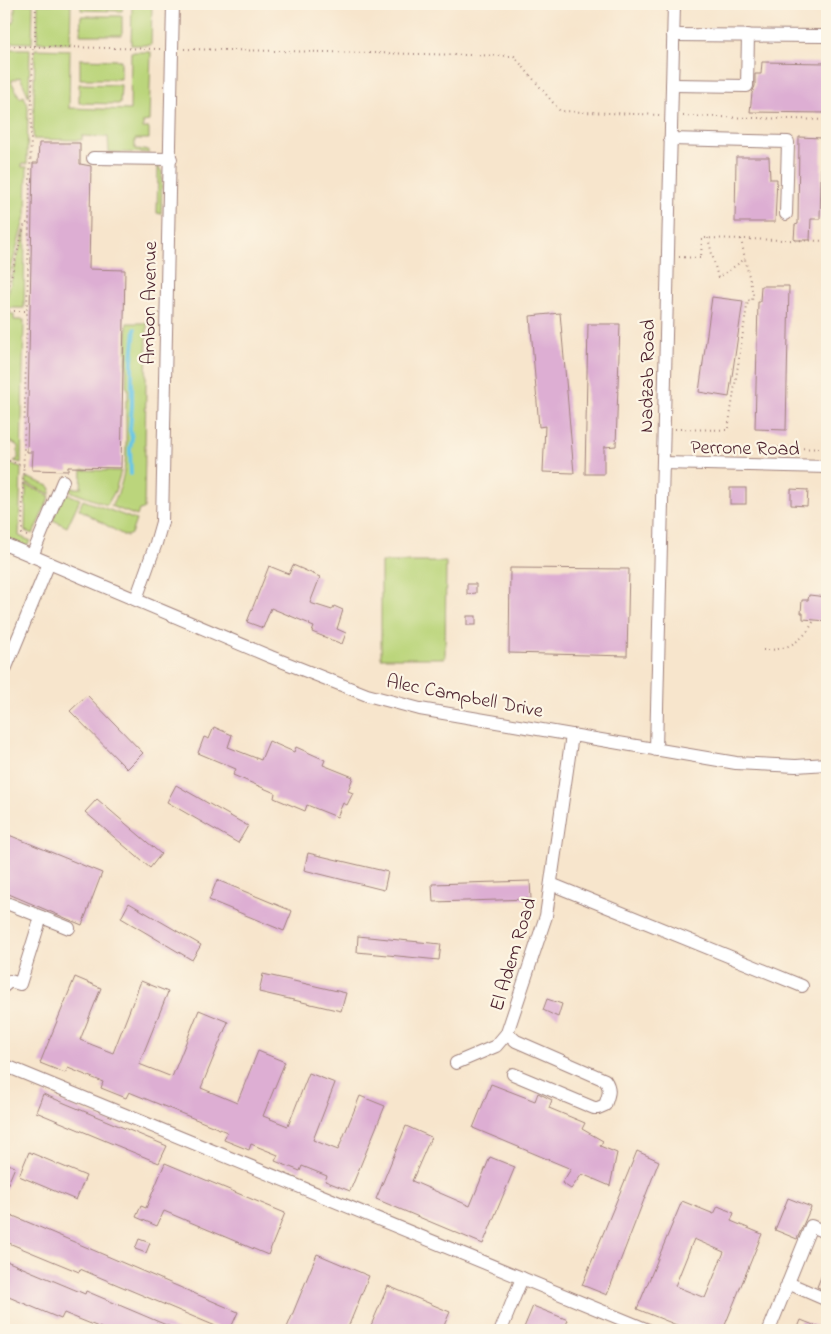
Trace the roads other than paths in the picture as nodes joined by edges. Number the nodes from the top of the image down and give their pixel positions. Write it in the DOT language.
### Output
graph roads {
  1 [pos="173,4"];
  2 [pos="674,4"];
  3 [pos="673,35"];
  4 [pos="748,36"];
  5 [pos="823,36"];
  6 [pos="672,85"];
  7 [pos="670,140"];
  8 [pos="93,158"];
  9 [pos="171,159"];
  10 [pos="786,214"];
  11 [pos="663,464"];
  12 [pos="827,467"];
  13 [pos="63,481"];
  14 [pos="4,544"];
  15 [pos="32,556"];
  16 [pos="49,563"];
  17 [pos="136,599"];
  18 [pos="4,672"];
  19 [pos="572,735"];
  20 [pos="656,750"];
  21 [pos="827,764"];
  22 [pos="551,884"];
  23 [pos="4,902"];
  24 [pos="41,917"];
  25 [pos="69,928"];
  26 [pos="6,981"];
  27 [pos="802,986"];
  28 [pos="507,1034"];
  29 [pos="456,1063"];
  30 [pos="4,1065"];
  31 [pos="513,1074"];
  32 [pos="827,1233"];
  33 [pos="522,1278"];
  34 [pos="788,1283"];
  35 [pos="827,1300"];
  36 [pos="500,1330"];
  37 [pos="648,1330"];
  38 [pos="769,1330"];
  1 -- 9 [label="street, Ambon Avenue"];
  2 -- 3 [label="street, Nadzab Road"];
  3 -- 4 [label="street"];
  3 -- 6 [label="street, Nadzab Road"];
  4 -- 5 [label="street"];
  4 -- 6 [label="street"];
  6 -- 7 [label="street, Nadzab Road"];
  7 -- 10 [label="street"];
  7 -- 11 [label="street, Nadzab Road"];
  8 -- 9 [label="street"];
  9 -- 17 [label="street, Ambon Avenue"];
  11 -- 12 [label="street, Perrone Road"];
  11 -- 20 [label="street, Nadzab Road"];
  13 -- 15 [label="street"];
  14 -- 15 [label="street, Alec Campbell Drive"];
  15 -- 16 [label="street, Alec Campbell Drive"];
  16 -- 17 [label="street, Alec Campbell Drive"];
  16 -- 18 [label="street"];
  17 -- 19 [label="street, Alec Campbell Drive"];
  19 -- 20 [label="street, Alec Campbell Drive"];
  19 -- 22 [label="street, El Adem Road"];
  20 -- 21 [label="street, Alec Campbell Drive"];
  22 -- 27 [label="street"];
  22 -- 28 [label="street, El Adem Road"];
  23 -- 24 [label="street"];
  24 -- 25 [label="street"];
  24 -- 26 [label="street"];
  28 -- 29 [label="street, El Adem Road"];
  28 -- 31 [label="street"];
  30 -- 33 [label="street"];
  32 -- 34 [label="street"];
  33 -- 36 [label="street"];
  33 -- 37 [label="street"];
  34 -- 35 [label="street"];
  34 -- 38 [label="street"];
}
